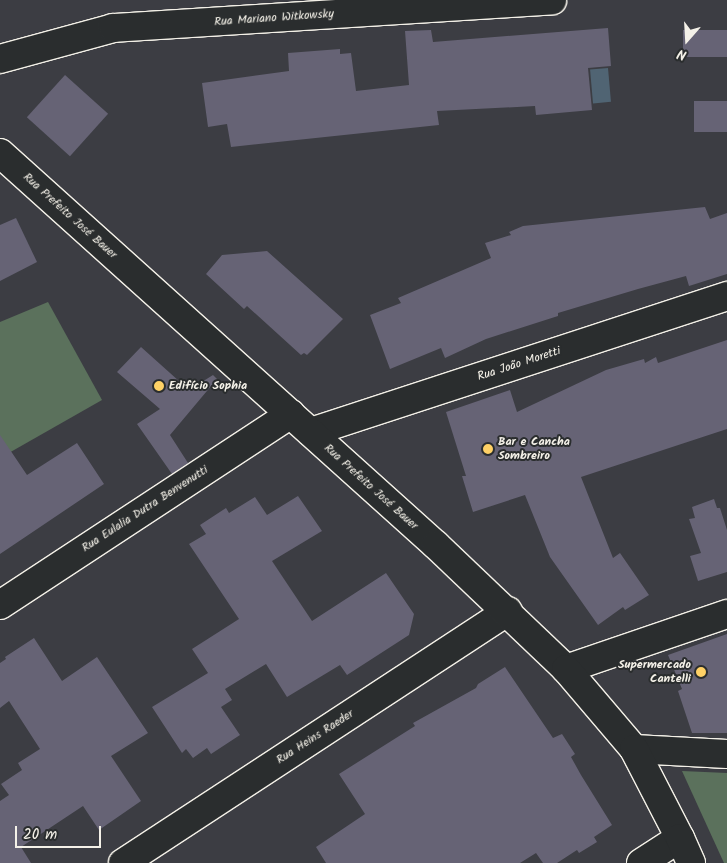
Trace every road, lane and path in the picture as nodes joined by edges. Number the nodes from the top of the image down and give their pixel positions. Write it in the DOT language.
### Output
graph roads {
  1 [pos="552,0"];
  2 [pos="0,59"];
  3 [pos="0,153"];
  4 [pos="727,296"];
  5 [pos="291,414"];
  6 [pos="311,432"];
  7 [pos="0,605"];
  8 [pos="508,611"];
  9 [pos="727,614"];
  10 [pos="566,669"];
  11 [pos="634,749"];
  12 [pos="727,754"];
  13 [pos="680,838"];
  14 [pos="123,863"];
  15 [pos="641,863"];
  16 [pos="691,863"];
  1 -- 2 [label="street, Rua Mariano Witkowsky"];
  3 -- 5 [label="street, Rua Prefeito José Bauer"];
  4 -- 6 [label="street, Rua João Moretti"];
  5 -- 6 [label="street, Rua Prefeito José Bauer"];
  5 -- 7 [label="street, Rua Eulalia Dutra Benvenutti"];
  6 -- 8 [label="street, Rua Prefeito José Bauer"];
  8 -- 10 [label="street, Rua Prefeito José Bauer"];
  8 -- 14 [label="street, Rua Heins Raeder"];
  9 -- 10 [label="street"];
  10 -- 11 [label="street, Rua Prefeito José Bauer"];
  11 -- 12 [label="street"];
  11 -- 13 [label="street, Rua Prefeito José Bauer"];
  13 -- 15 [label="street"];
  13 -- 16 [label="street, Rua Prefeito José Bauer"];
}
